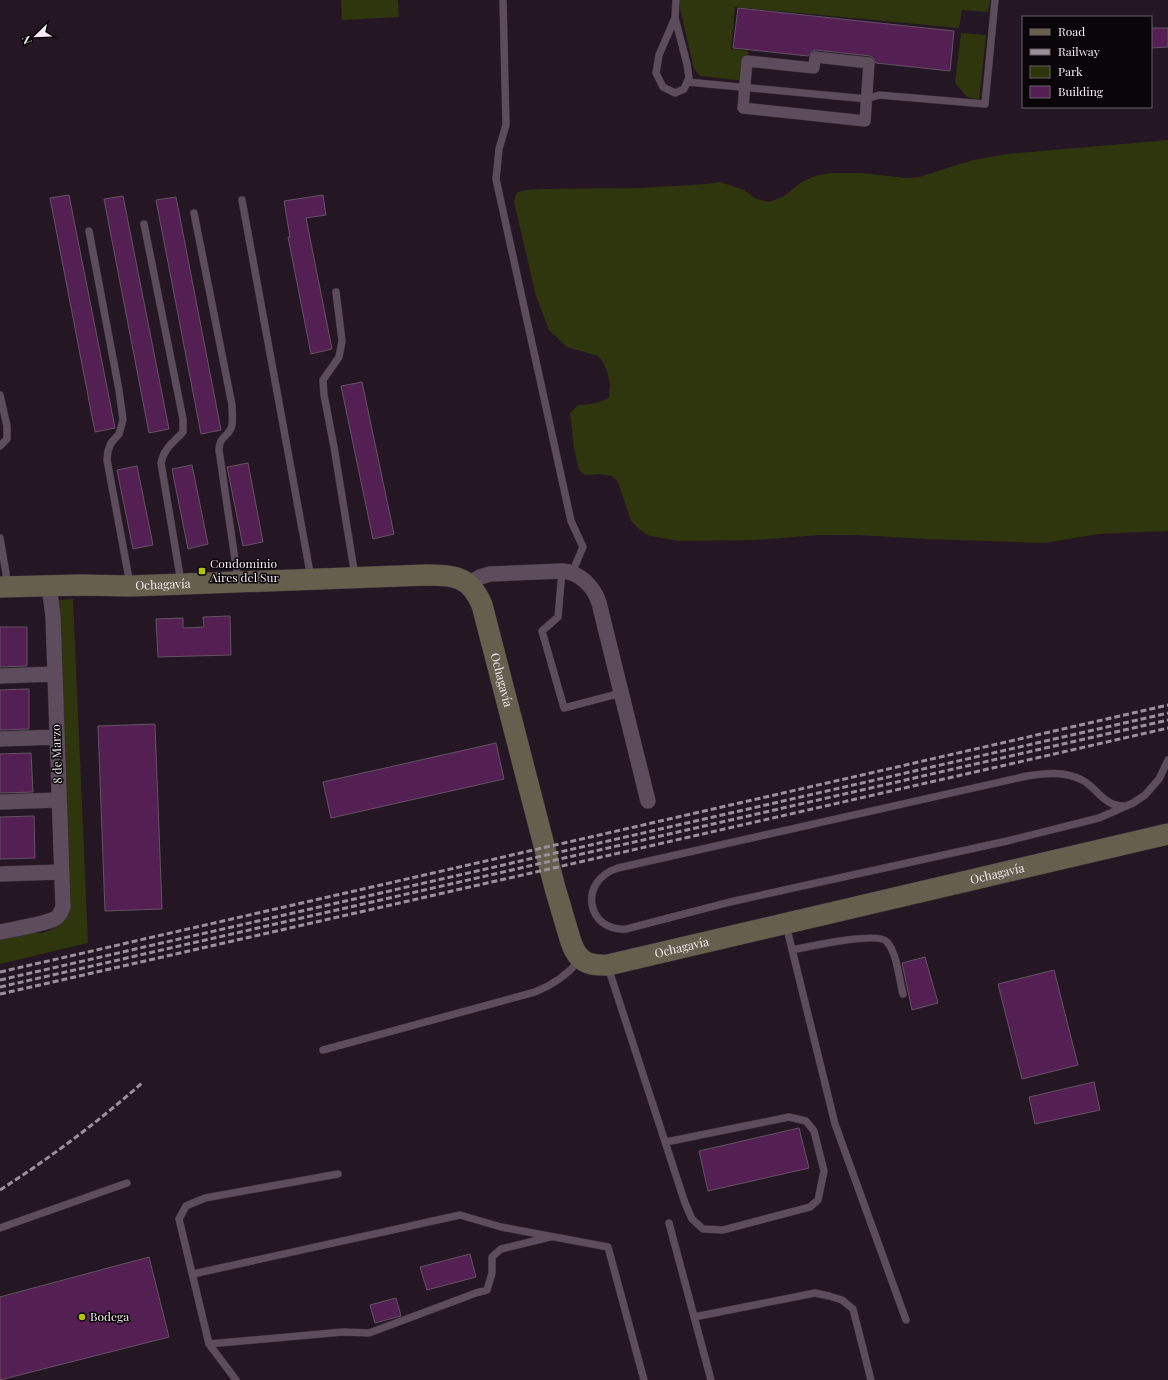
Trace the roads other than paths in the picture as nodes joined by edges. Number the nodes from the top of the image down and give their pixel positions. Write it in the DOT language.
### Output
graph roads {
  1 [pos="503,0"];
  2 [pos="676,0"];
  3 [pos="995,0"];
  4 [pos="675,18"];
  5 [pos="687,82"];
  6 [pos="745,88"];
  7 [pos="867,99"];
  8 [pos="242,200"];
  9 [pos="194,213"];
  10 [pos="144,224"];
  11 [pos="90,231"];
  12 [pos="336,292"];
  13 [pos="0,395"];
  14 [pos="0,446"];
  15 [pos="0,538"];
  16 [pos="567,572"];
  17 [pos="355,578"];
  18 [pos="311,580"];
  19 [pos="239,582"];
  20 [pos="181,584"];
  21 [pos="468,584"];
  22 [pos="131,586"];
  23 [pos="2,591"];
  24 [pos="50,591"];
  25 [pos="54,674"];
  26 [pos="0,676"];
  27 [pos="621,693"];
  28 [pos="57,737"];
  29 [pos="0,739"];
  30 [pos="1168,760"];
  31 [pos="59,800"];
  32 [pos="648,801"];
  33 [pos="0,802"];
  34 [pos="1126,806"];
  35 [pos="1168,834"];
  36 [pos="61,872"];
  37 [pos="0,874"];
  38 [pos="785,924"];
  39 [pos="0,932"];
  40 [pos="792,950"];
  41 [pos="581,959"];
  42 [pos="608,965"];
  43 [pos="903,994"];
  44 [pos="323,1050"];
  45 [pos="666,1142"];
  46 [pos="338,1174"];
  47 [pos="127,1183"];
  48 [pos="669,1223"];
  49 [pos="0,1228"];
  50 [pos="554,1236"];
  51 [pos="193,1274"];
  52 [pos="694,1317"];
  53 [pos="906,1320"];
  54 [pos="209,1344"];
  55 [pos="236,1380"];
  56 [pos="644,1380"];
  57 [pos="711,1380"];
  58 [pos="871,1380"];
  1 -- 16 [label="lane"];
  2 -- 4 [label="lane"];
  3 -- 7 [label="lane"];
  4 -- 5 [label="lane"];
  4 -- 5 [label="lane"];
  5 -- 6 [label="lane"];
  6 -- 7 [label="lane"];
  6 -- 7 [label="street"];
  6 -- 7 [label="street"];
  8 -- 18 [label="lane"];
  9 -- 19 [label="lane"];
  10 -- 20 [label="lane"];
  11 -- 22 [label="lane"];
  12 -- 17 [label="lane"];
  13 -- 14 [label="lane"];
  15 -- 23 [label="lane"];
  16 -- 21 [label="street"];
  16 -- 27 [label="street"];
  16 -- 27 [label="lane"];
  17 -- 18 [label="main road, Ochagavía"];
  17 -- 21 [label="main road, Ochagavía"];
  18 -- 19 [label="main road, Ochagavía"];
  19 -- 20 [label="main road, Ochagavía"];
  20 -- 22 [label="main road, Ochagavía"];
  21 -- 41 [label="main road, Ochagavía"];
  22 -- 24 [label="main road, Ochagavía"];
  23 -- 24 [label="main road"];
  24 -- 25 [label="street, 8 de Marzo"];
  25 -- 26 [label="street"];
  25 -- 28 [label="street, 8 de Marzo"];
  27 -- 32 [label="street"];
  28 -- 29 [label="street"];
  28 -- 31 [label="street, 8 de Marzo"];
  30 -- 34 [label="lane"];
  31 -- 33 [label="street"];
  31 -- 36 [label="street, 8 de Marzo"];
  34 -- 34 [label="lane"];
  35 -- 38 [label="main road, Ochagavía"];
  36 -- 37 [label="street"];
  36 -- 39 [label="street, 8 de Marzo"];
  38 -- 40 [label="lane"];
  38 -- 42 [label="main road, Ochagavía"];
  40 -- 43 [label="lane"];
  40 -- 53 [label="lane"];
  41 -- 42 [label="main road, Ochagavía"];
  41 -- 44 [label="lane"];
  42 -- 45 [label="lane"];
  45 -- 45 [label="lane"];
  46 -- 51 [label="lane"];
  47 -- 49 [label="lane"];
  48 -- 52 [label="lane"];
  50 -- 51 [label="lane"];
  50 -- 54 [label="lane"];
  50 -- 56 [label="lane"];
  51 -- 54 [label="lane"];
  52 -- 57 [label="lane"];
  52 -- 58 [label="lane"];
  54 -- 55 [label="lane"];
}
